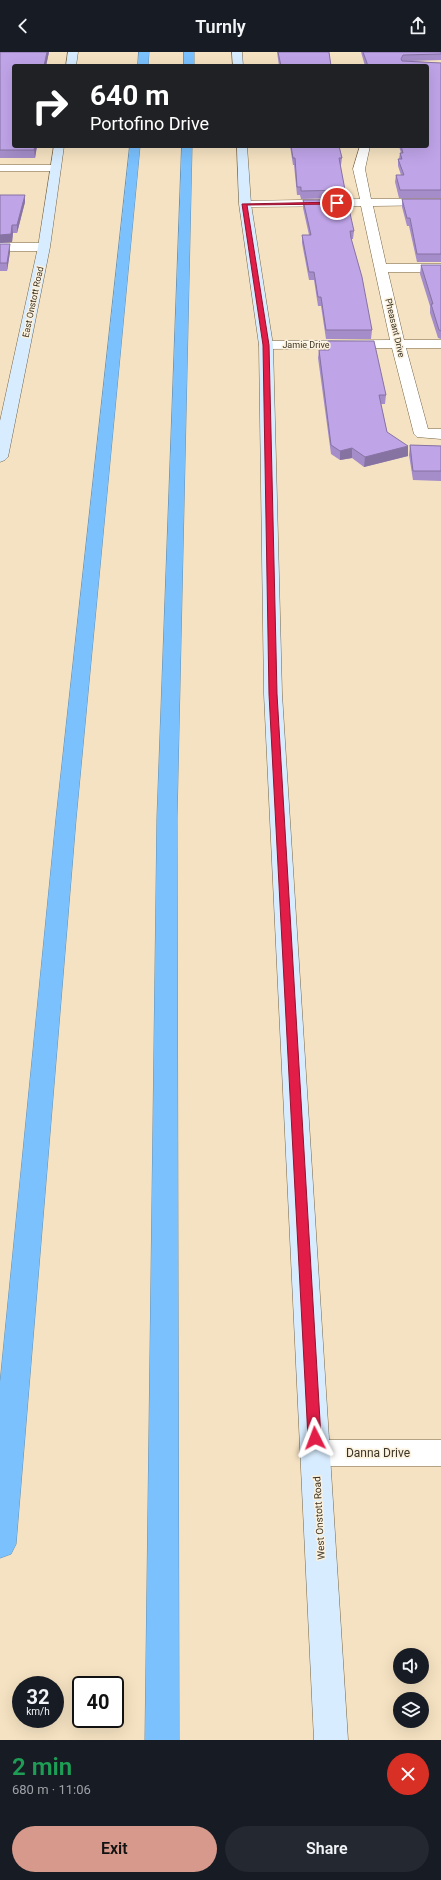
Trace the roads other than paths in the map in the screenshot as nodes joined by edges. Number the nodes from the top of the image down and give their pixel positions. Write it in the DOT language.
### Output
graph roads {
  1 [pos="73,52"];
  2 [pos="144,52"];
  3 [pos="189,52"];
  4 [pos="237,52"];
  5 [pos="71,64"];
  6 [pos="143,64"];
  7 [pos="189,64"];
  8 [pos="238,64"];
  9 [pos="58,148"];
  10 [pos="135,148"];
  11 [pos="187,148"];
  12 [pos="242,148"];
  13 [pos="364,148"];
  14 [pos="0,168"];
  15 [pos="55,168"];
  16 [pos="441,202"];
  17 [pos="368,203"];
  18 [pos="245,204"];
  19 [pos="0,247"];
  20 [pos="44,247"];
  21 [pos="382,268"];
  22 [pos="441,268"];
  23 [pos="441,344"];
  24 [pos="266,345"];
  25 [pos="398,345"];
  26 [pos="441,434"];
  27 [pos="0,457"];
  28 [pos="441,1453"];
  29 [pos="316,1454"];
  30 [pos="0,1544"];
  31 [pos="162,1740"];
  32 [pos="331,1740"];
  1 -- 5 [label="street"];
  2 -- 6 [label="highway"];
  3 -- 7 [label="highway"];
  4 -- 8 [label="street"];
  9 -- 15 [label="street, East Onstott Road"];
  10 -- 30 [label="highway"];
  11 -- 31 [label="highway"];
  12 -- 18 [label="street, West Onstott Road"];
  13 -- 17 [label="street, Pheasant Drive"];
  14 -- 15 [label="street"];
  15 -- 20 [label="street, East Onstott Road"];
  16 -- 17 [label="street"];
  17 -- 18 [label="street"];
  17 -- 21 [label="street, Pheasant Drive"];
  18 -- 24 [label="street, West Onstott Road"];
  19 -- 20 [label="street"];
  20 -- 27 [label="street, East Onstott Road"];
  21 -- 22 [label="street"];
  21 -- 25 [label="street, Pheasant Drive"];
  23 -- 25 [label="street, Jamie Drive"];
  24 -- 25 [label="street, Jamie Drive"];
  24 -- 29 [label="street, West Onstott Road"];
  25 -- 26 [label="street, Pheasant Drive"];
  28 -- 29 [label="street, Danna Drive"];
  29 -- 32 [label="street, West Onstott Road"];
}
